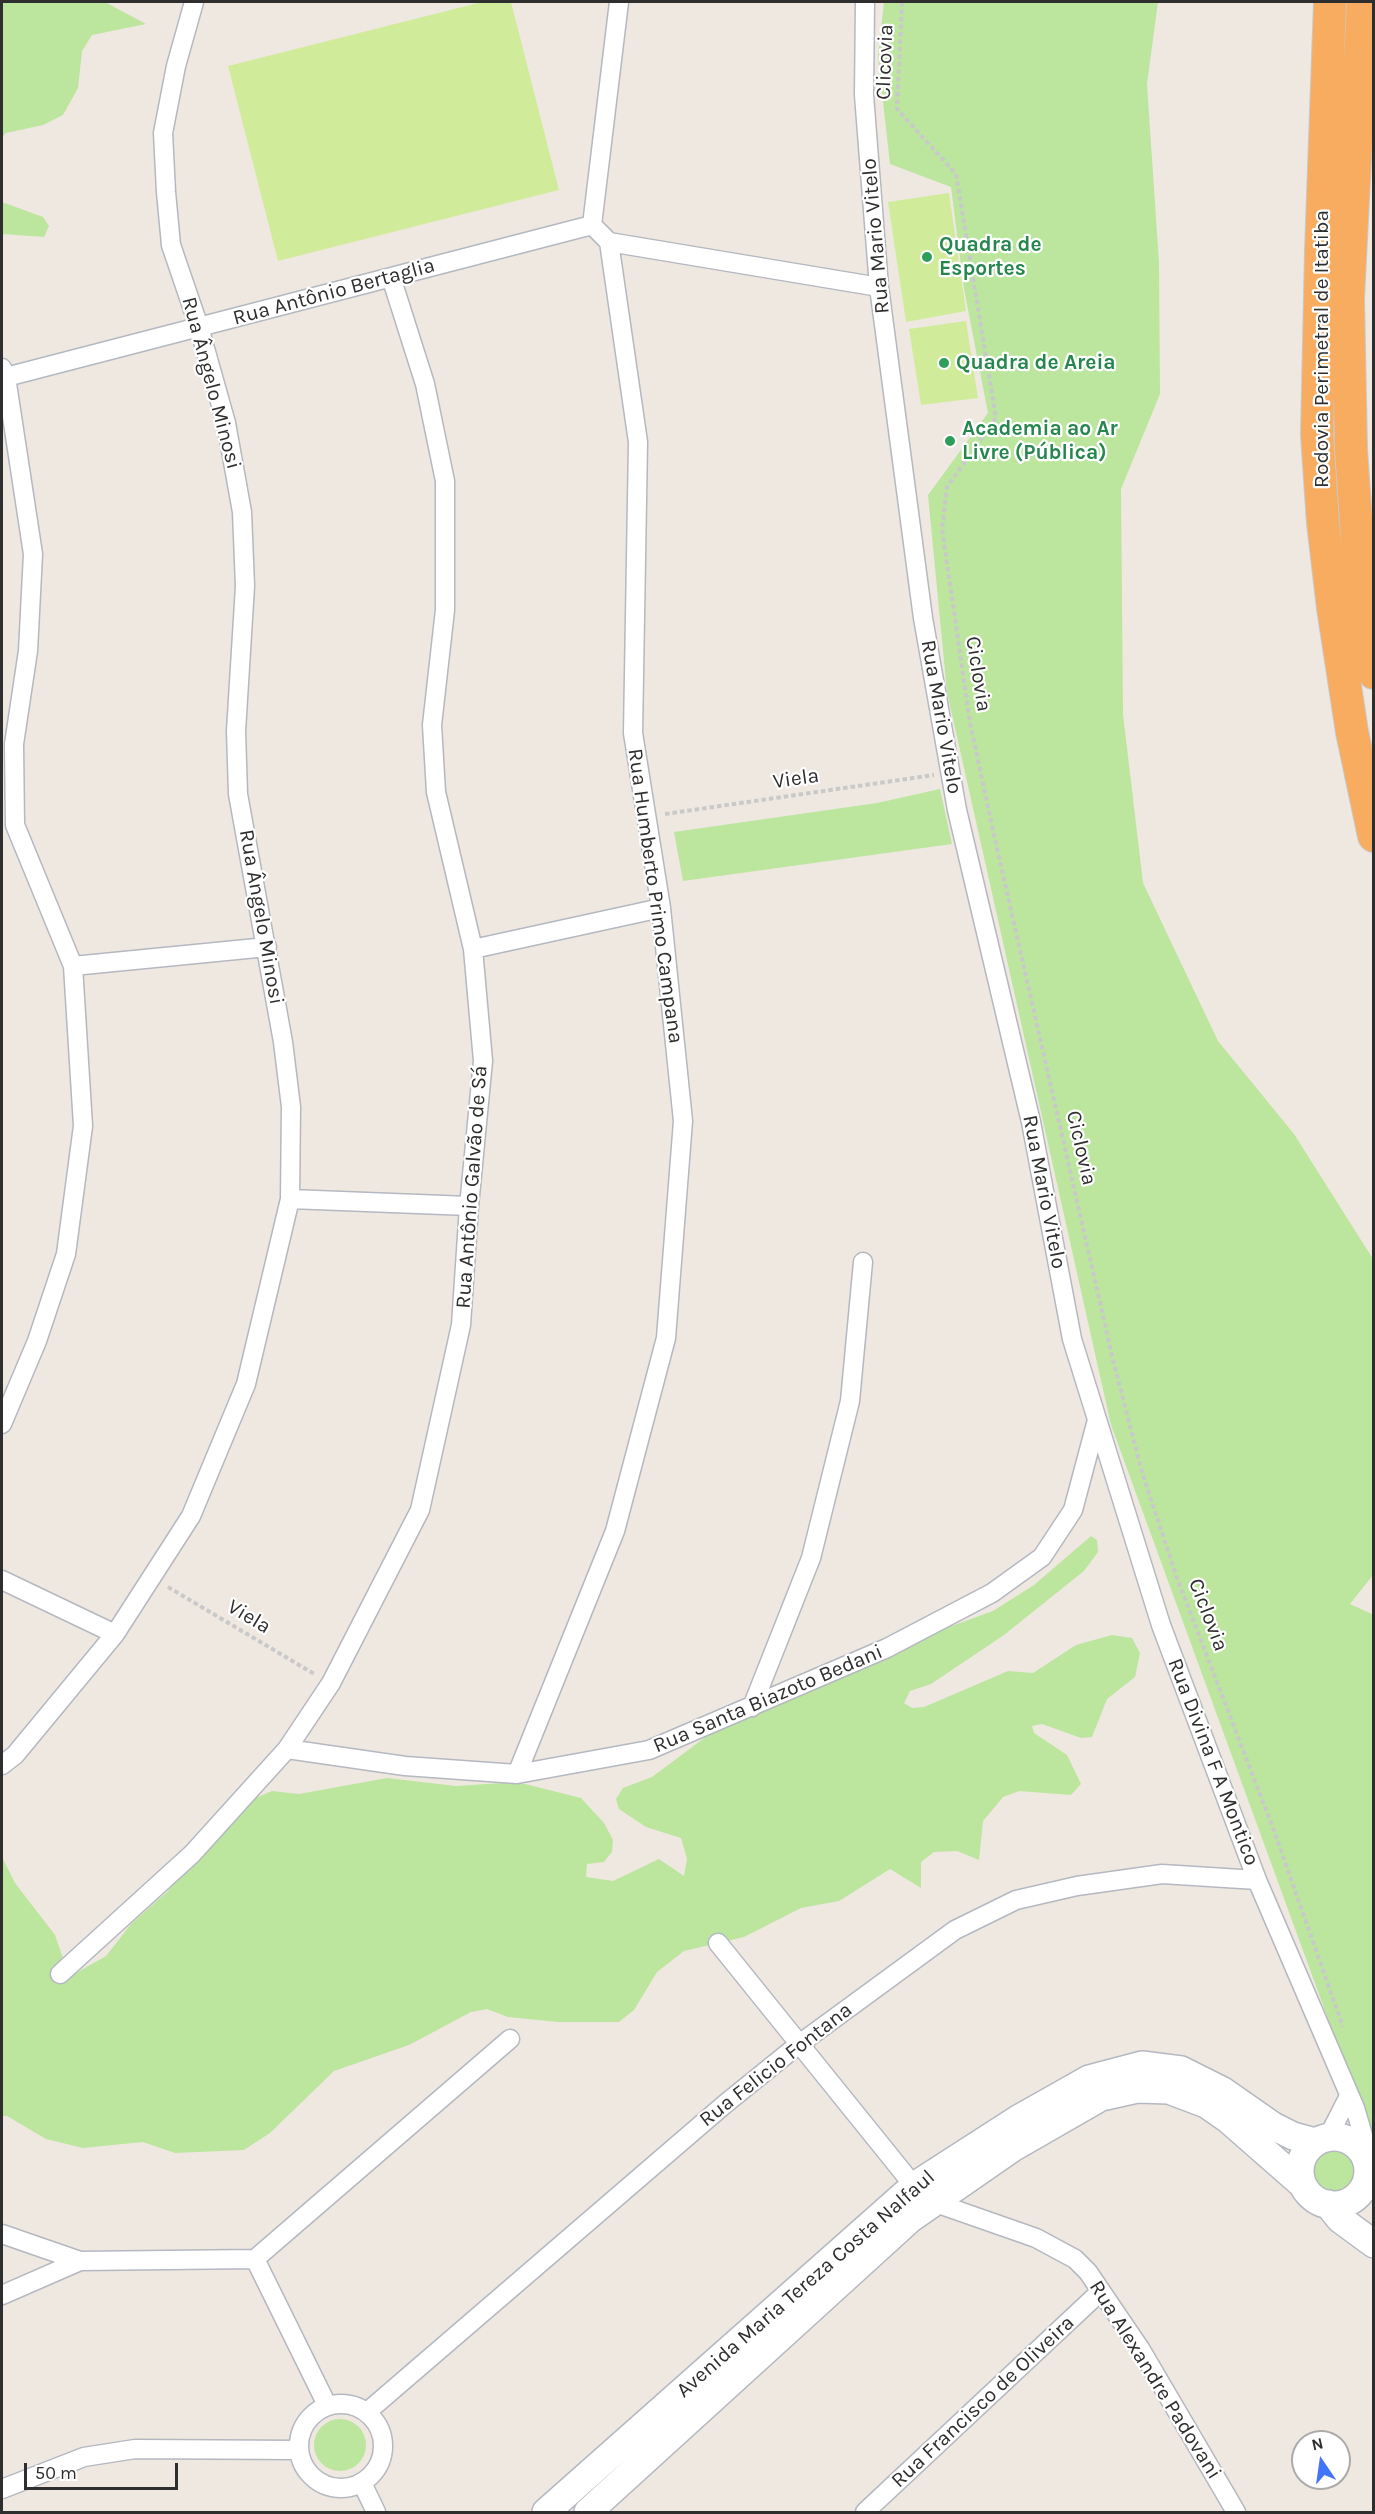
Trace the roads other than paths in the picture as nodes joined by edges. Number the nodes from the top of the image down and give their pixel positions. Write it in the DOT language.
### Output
graph roads {
  1 [pos="194,2"];
  2 [pos="619,2"];
  3 [pos="865,2"];
  4 [pos="1330,2"];
  5 [pos="1363,2"];
  6 [pos="592,225"];
  7 [pos="609,242"];
  8 [pos="392,277"];
  9 [pos="879,287"];
  10 [pos="199,327"];
  11 [pos="4,373"];
  12 [pos="1374,673"];
  13 [pos="8,743"];
  14 [pos="1374,836"];
  15 [pos="661,908"];
  16 [pos="267,947"];
  17 [pos="473,949"];
  18 [pos="73,966"];
  19 [pos="290,1199"];
  20 [pos="469,1206"];
  21 [pos="863,1262"];
  22 [pos="1098,1420"];
  23 [pos="2,1424"];
  24 [pos="2,1580"];
  25 [pos="116,1634"];
  26 [pos="752,1707"];
  27 [pos="287,1749"];
  28 [pos="2,1765"];
  29 [pos="517,1774"];
  30 [pos="1257,1880"];
  31 [pos="718,1943"];
  32 [pos="60,1974"];
  33 [pos="510,2039"];
  34 [pos="798,2045"];
  35 [pos="1349,2096"];
  36 [pos="1322,2139"];
  37 [pos="1368,2164"];
  38 [pos="1302,2184"];
  39 [pos="924,2194"];
  40 [pos="1328,2204"];
  41 [pos="2,2234"];
  42 [pos="1374,2244"];
  43 [pos="255,2259"];
  44 [pos="80,2261"];
  45 [pos="1101,2291"];
  46 [pos="2,2295"];
  47 [pos="327,2405"];
  48 [pos="367,2412"];
  49 [pos="299,2450"];
  50 [pos="362,2483"];
  51 [pos="2,2489"];
  52 [pos="376,2512"];
  53 [pos="546,2512"];
  54 [pos="588,2512"];
  55 [pos="865,2512"];
  56 [pos="1236,2512"];
  1 -- 10 [label="street, Rua Ângelo Minosi"];
  2 -- 6 [label="street"];
  3 -- 9 [label="street, Rua Mario Vitelo"];
  4 -- 14 [label="highway, Rodovia Perimetral de Itatiba"];
  5 -- 12 [label="highway, Rodovia Perimetral de Itatiba"];
  6 -- 7 [label="street"];
  6 -- 8 [label="street, Rua Antônio Bertaglia"];
  7 -- 9 [label="street"];
  7 -- 15 [label="street, Rua Humberto Primo Campana"];
  8 -- 10 [label="street, Rua Antônio Bertaglia"];
  8 -- 17 [label="street, Rua Antônio Galvão de Sá"];
  9 -- 22 [label="street, Rua Mario Vitelo"];
  10 -- 11 [label="street, Rua Antônio Bertaglia"];
  10 -- 16 [label="street, Rua Ângelo Minosi"];
  11 -- 13 [label="street"];
  13 -- 18 [label="street"];
  15 -- 17 [label="street"];
  15 -- 29 [label="street, Rua Humberto Primo Campana"];
  16 -- 18 [label="street"];
  16 -- 19 [label="street, Rua Ângelo Minosi"];
  17 -- 20 [label="street, Rua Antônio Galvão de Sá"];
  18 -- 23 [label="street"];
  19 -- 20 [label="street"];
  19 -- 25 [label="street, Rua Ângelo Minosi"];
  20 -- 27 [label="street, Rua Antônio Galvão de Sá"];
  21 -- 26 [label="street"];
  22 -- 26 [label="street, Rua Santa Biazoto Bedani"];
  22 -- 30 [label="street, Rua Divina F A Montico"];
  24 -- 25 [label="street"];
  25 -- 28 [label="street, Rua Ângelo Minosi"];
  26 -- 29 [label="street, Rua Santa Biazoto Bedani"];
  27 -- 29 [label="street, Rua Santa Biazoto Bedani"];
  27 -- 32 [label="street, Rua Antônio Galvão de Sá"];
  30 -- 34 [label="street, Rua Felicio Fontana"];
  30 -- 35 [label="street, Rua Divina F A Montico"];
  31 -- 34 [label="street"];
  33 -- 43 [label="street"];
  34 -- 39 [label="street"];
  34 -- 48 [label="street, Rua Felicio Fontana"];
  35 -- 36 [label="street"];
  35 -- 37 [label="street, Rua Divina F A Montico"];
  36 -- 37 [label="main road"];
  36 -- 38 [label="main road"];
  36 -- 39 [label="main road, Avenida Maria Tereza Costa Nalfaul"];
  37 -- 40 [label="main road"];
  38 -- 39 [label="main road"];
  38 -- 40 [label="main road"];
  39 -- 45 [label="street, Rua Alexandre Padovani"];
  39 -- 53 [label="main road, Avenida Maria Tereza Costa Nalfaul"];
  39 -- 54 [label="main road"];
  40 -- 42 [label="main road"];
  41 -- 44 [label="street"];
  43 -- 44 [label="street"];
  43 -- 47 [label="street"];
  44 -- 46 [label="street"];
  45 -- 55 [label="street, Rua Francisco de Oliveira"];
  45 -- 56 [label="street, Rua Alexandre Padovani"];
  47 -- 48 [label="street"];
  47 -- 49 [label="street"];
  48 -- 50 [label="street"];
  49 -- 50 [label="street"];
  49 -- 51 [label="street"];
  50 -- 52 [label="street"];
}
